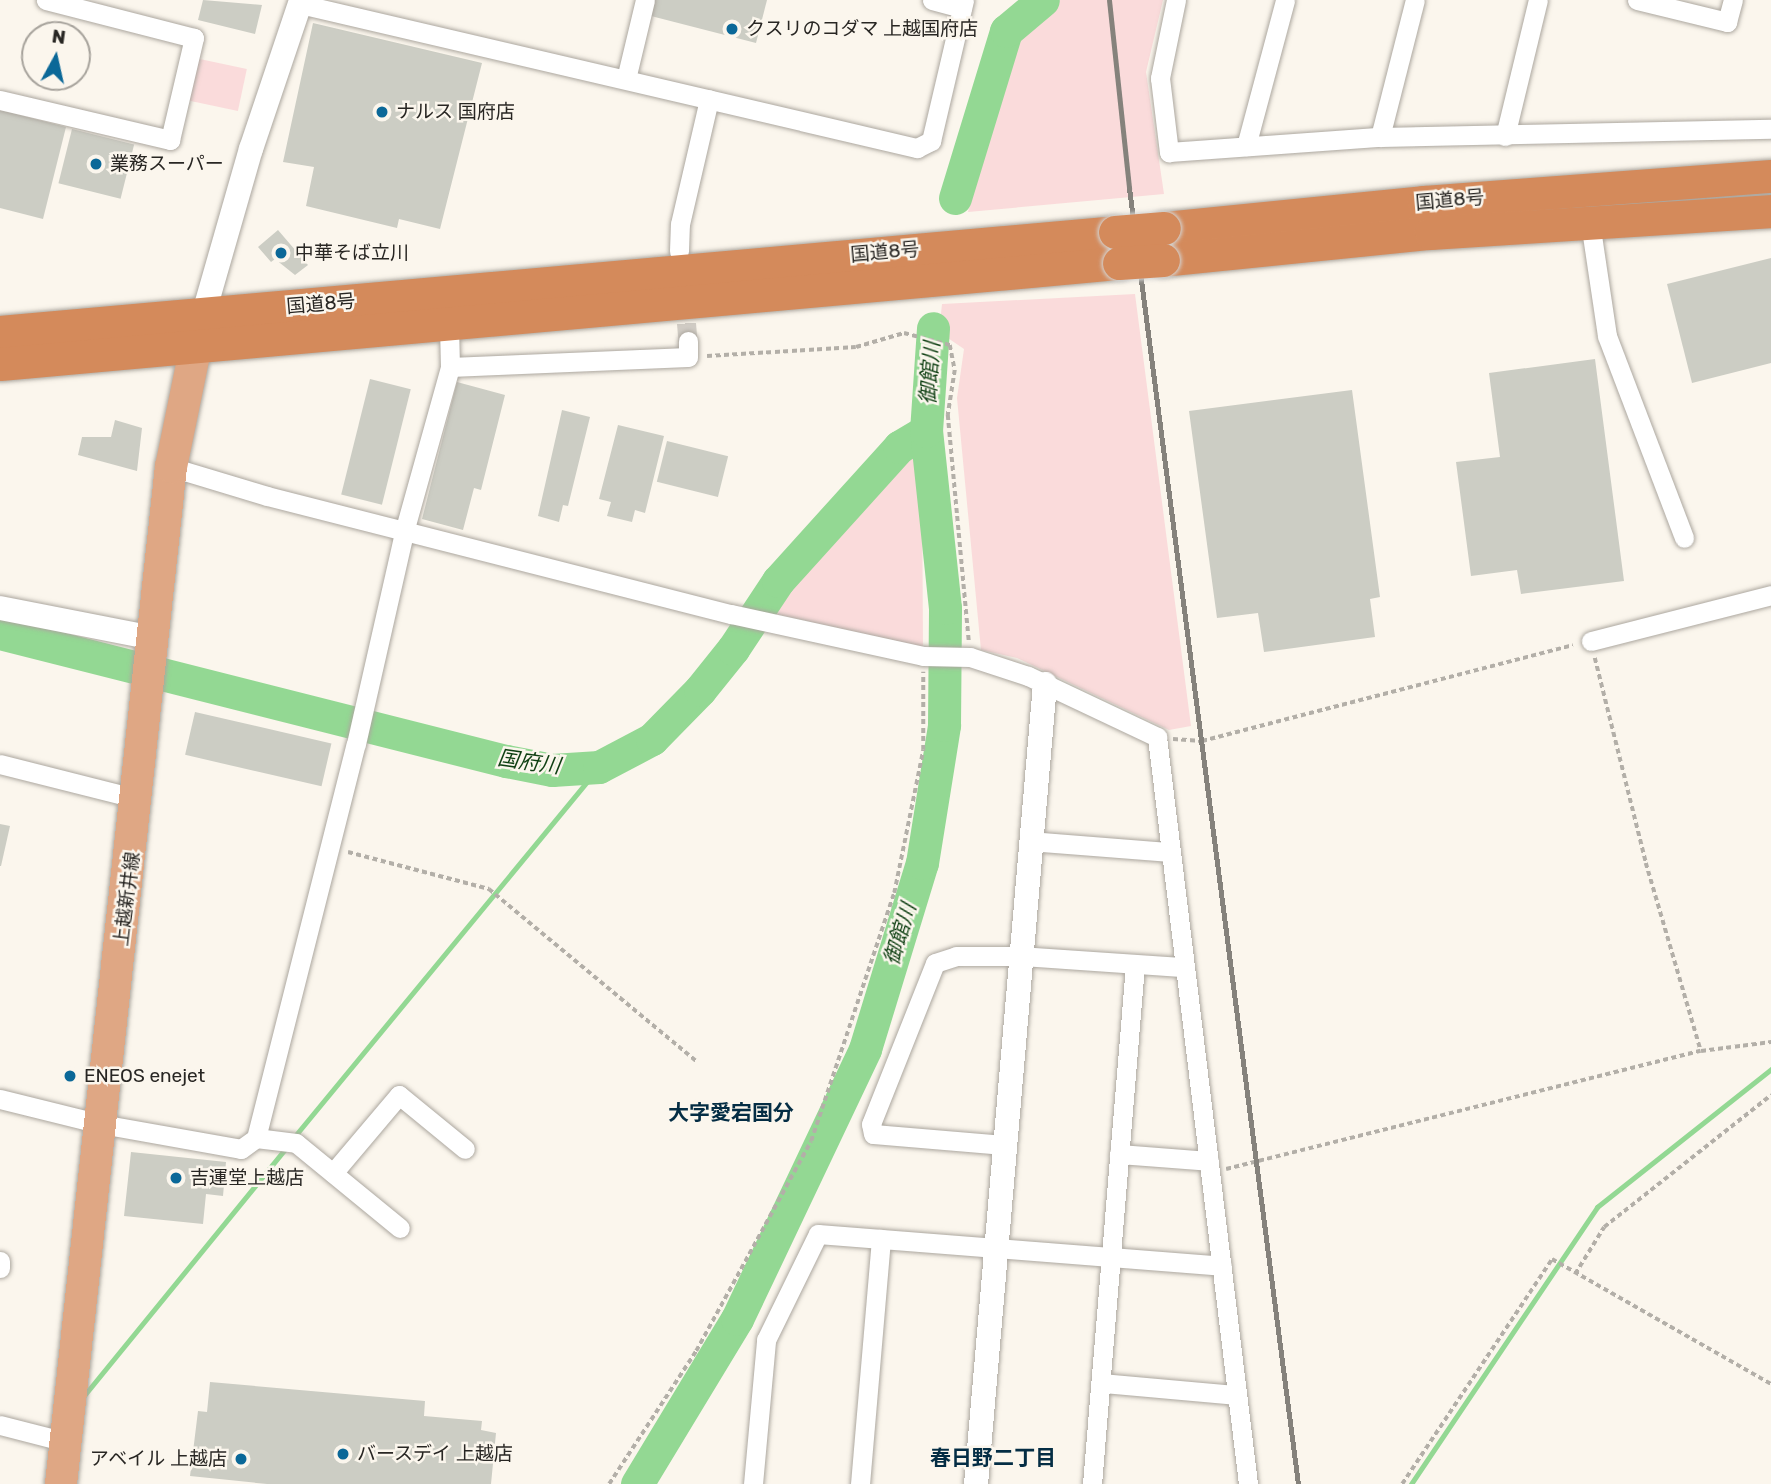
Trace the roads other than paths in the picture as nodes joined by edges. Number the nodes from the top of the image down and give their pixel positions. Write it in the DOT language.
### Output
graph roads {
  1 [pos="46,0"];
  2 [pos="645,0"];
  3 [pos="932,0"];
  4 [pos="1176,0"];
  5 [pos="1284,0"];
  6 [pos="1415,0"];
  7 [pos="1538,0"];
  8 [pos="1637,0"];
  9 [pos="1733,0"];
  10 [pos="300,2"];
  11 [pos="963,4"];
  12 [pos="626,79"];
  13 [pos="709,99"];
  14 [pos="0,100"];
  15 [pos="1771,129"];
  16 [pos="1505,136"];
  17 [pos="1380,137"];
  18 [pos="1246,146"];
  19 [pos="1771,176"];
  20 [pos="1771,211"];
  21 [pos="1590,222"];
  22 [pos="1163,244"];
  23 [pos="1117,248"];
  24 [pos="679,251"];
  25 [pos="203,316"];
  26 [pos="449,325"];
  27 [pos="0,332"];
  28 [pos="688,349"];
  29 [pos="193,350"];
  30 [pos="0,364"];
  31 [pos="450,367"];
  32 [pos="171,467"];
  33 [pos="404,532"];
  34 [pos="1684,538"];
  35 [pos="1771,595"];
  36 [pos="0,608"];
  37 [pos="153,638"];
  38 [pos="1591,641"];
  39 [pos="1045,684"];
  40 [pos="0,764"];
  41 [pos="138,799"];
  42 [pos="1029,841"];
  43 [pos="1168,852"];
  44 [pos="1021,956"];
  45 [pos="1135,965"];
  46 [pos="1183,967"];
  47 [pos="0,1099"];
  48 [pos="101,1124"];
  49 [pos="256,1138"];
  50 [pos="1004,1145"];
  51 [pos="465,1149"];
  52 [pos="1119,1154"];
  53 [pos="1209,1166"];
  54 [pos="333,1173"];
  55 [pos="400,1228"];
  56 [pos="881,1239"];
  57 [pos="995,1248"];
  58 [pos="1110,1258"];
  59 [pos="1222,1266"];
  60 [pos="1102,1383"];
  61 [pos="1236,1395"];
  62 [pos="0,1425"];
  63 [pos="66,1442"];
  64 [pos="61,1484"];
  65 [pos="753,1484"];
  66 [pos="860,1484"];
  67 [pos="976,1484"];
  68 [pos="1092,1484"];
  69 [pos="1248,1484"];
  1 -- 14 [label="street"];
  2 -- 12 [label="street"];
  3 -- 11 [label="street"];
  4 -- 18 [label="street"];
  5 -- 18 [label="street"];
  6 -- 17 [label="street"];
  7 -- 16 [label="street"];
  8 -- 9 [label="street"];
  10 -- 12 [label="street"];
  10 -- 25 [label="street"];
  11 -- 13 [label="street"];
  12 -- 13 [label="street"];
  13 -- 24 [label="street"];
  15 -- 16 [label="street"];
  16 -- 17 [label="street"];
  17 -- 18 [label="street"];
  19 -- 22 [label="highway, 国道8号"];
  20 -- 21 [label="highway, 国道8号"];
  21 -- 22 [label="highway, 国道8号"];
  21 -- 34 [label="street"];
  22 -- 23 [label="highway, 国道8号, bridge"];
  23 -- 25 [label="highway, 国道8号"];
  23 -- 26 [label="highway, 国道8号"];
  25 -- 27 [label="highway, 国道8号"];
  25 -- 29 [label="main road, 上越新井線"];
  26 -- 29 [label="highway, 国道8号"];
  26 -- 31 [label="street"];
  28 -- 31 [label="street"];
  29 -- 30 [label="highway, 国道8号"];
  29 -- 32 [label="main road, 上越新井線"];
  31 -- 33 [label="street"];
  32 -- 33 [label="street"];
  32 -- 37 [label="main road, 上越新井線"];
  33 -- 39 [label="street"];
  33 -- 49 [label="street"];
  35 -- 38 [label="street"];
  36 -- 37 [label="street"];
  37 -- 41 [label="main road, 上越新井線"];
  39 -- 42 [label="street"];
  39 -- 43 [label="street"];
  40 -- 41 [label="street"];
  41 -- 48 [label="main road, 上越新井線"];
  42 -- 43 [label="street"];
  42 -- 44 [label="street"];
  43 -- 46 [label="street"];
  44 -- 45 [label="street"];
  44 -- 50 [label="street"];
  44 -- 50 [label="street"];
  45 -- 46 [label="street"];
  45 -- 52 [label="street"];
  46 -- 53 [label="street"];
  47 -- 48 [label="street"];
  48 -- 49 [label="street"];
  48 -- 63 [label="main road, 上越新井線"];
  49 -- 54 [label="street"];
  50 -- 57 [label="street"];
  51 -- 54 [label="street"];
  52 -- 53 [label="street"];
  52 -- 58 [label="street"];
  53 -- 59 [label="street"];
  54 -- 55 [label="street"];
  56 -- 57 [label="street"];
  56 -- 65 [label="street"];
  56 -- 66 [label="street"];
  57 -- 58 [label="street"];
  57 -- 67 [label="street"];
  58 -- 59 [label="street"];
  58 -- 60 [label="street"];
  59 -- 61 [label="street"];
  60 -- 61 [label="street"];
  60 -- 68 [label="street"];
  61 -- 69 [label="street"];
  62 -- 63 [label="street"];
  63 -- 64 [label="main road, 上越新井線"];
}
